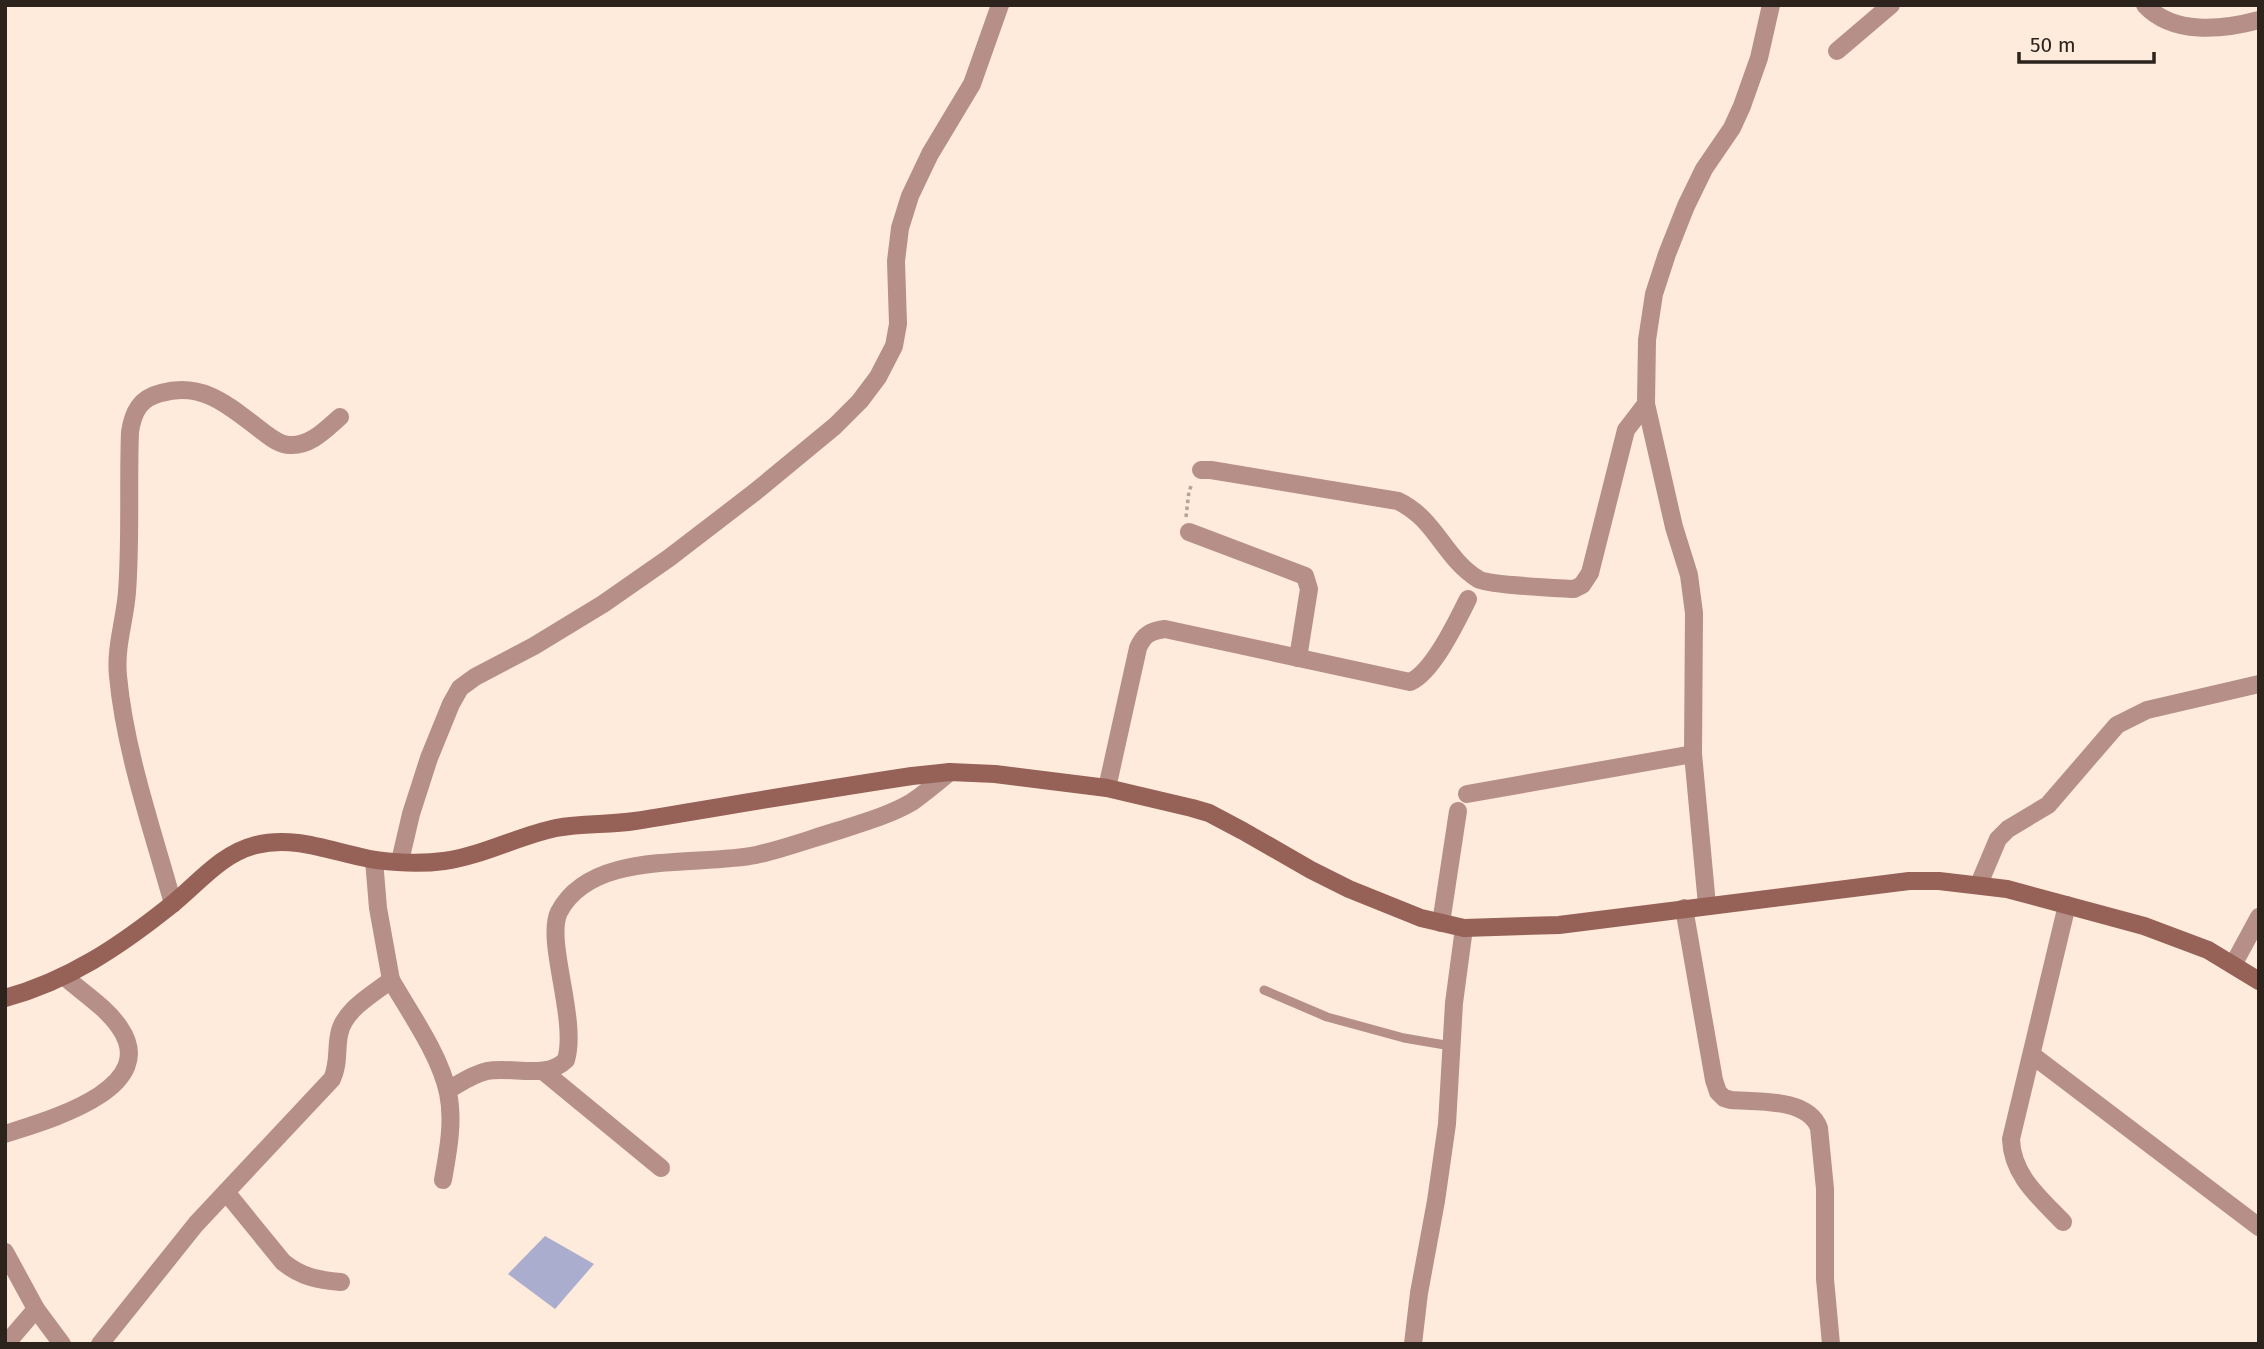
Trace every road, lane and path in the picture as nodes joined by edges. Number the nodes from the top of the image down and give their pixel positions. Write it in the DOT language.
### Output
graph roads {
  1 [pos="1000,5"];
  2 [pos="1771,5"];
  3 [pos="1891,5"];
  4 [pos="2145,5"];
  5 [pos="2259,20"];
  6 [pos="1837,51"];
  7 [pos="1646,404"];
  8 [pos="340,416"];
  9 [pos="1201,470"];
  10 [pos="1189,532"];
  11 [pos="1468,599"];
  12 [pos="1298,658"];
  13 [pos="2259,684"];
  14 [pos="1693,754"];
  15 [pos="950,772"];
  16 [pos="1107,788"];
  17 [pos="1466,794"];
  18 [pos="1458,811"];
  19 [pos="374,860"];
  20 [pos="400,861"];
  21 [pos="1979,884"];
  22 [pos="173,904"];
  23 [pos="1707,905"];
  24 [pos="2067,905"];
  25 [pos="1684,908"];
  26 [pos="2259,917"];
  27 [pos="1441,923"];
  28 [pos="1464,928"];
  29 [pos="2233,965"];
  30 [pos="65,977"];
  31 [pos="391,980"];
  32 [pos="2259,981"];
  33 [pos="1264,990"];
  34 [pos="5,998"];
  35 [pos="1451,1046"];
  36 [pos="2032,1055"];
  37 [pos="543,1071"];
  38 [pos="448,1090"];
  39 [pos="5,1134"];
  40 [pos="661,1168"];
  41 [pos="443,1180"];
  42 [pos="226,1192"];
  43 [pos="2063,1222"];
  44 [pos="2259,1227"];
  45 [pos="5,1252"];
  46 [pos="341,1282"];
  47 [pos="36,1310"];
  48 [pos="6,1344"];
  49 [pos="62,1344"];
  50 [pos="100,1344"];
  51 [pos="1413,1344"];
  52 [pos="1831,1344"];
  1 -- 20 [label="street"];
  2 -- 7 [label="street"];
  3 -- 6 [label="street"];
  4 -- 5 [label="street"];
  7 -- 9 [label="street"];
  7 -- 14 [label="street"];
  8 -- 22 [label="street"];
  9 -- 10 [label="path"];
  10 -- 12 [label="street"];
  11 -- 12 [label="street"];
  12 -- 16 [label="street"];
  13 -- 21 [label="street"];
  14 -- 17 [label="street"];
  14 -- 23 [label="street"];
  15 -- 16 [label="main road"];
  15 -- 20 [label="main road"];
  15 -- 37 [label="street"];
  16 -- 27 [label="main road"];
  18 -- 27 [label="street"];
  19 -- 20 [label="main road"];
  19 -- 22 [label="main road"];
  19 -- 31 [label="street"];
  21 -- 23 [label="main road"];
  21 -- 24 [label="main road"];
  22 -- 30 [label="main road"];
  23 -- 25 [label="main road"];
  24 -- 29 [label="main road"];
  24 -- 36 [label="street"];
  25 -- 28 [label="main road"];
  25 -- 52 [label="street"];
  26 -- 29 [label="street"];
  27 -- 28 [label="main road"];
  28 -- 35 [label="street"];
  29 -- 32 [label="main road"];
  30 -- 34 [label="main road"];
  30 -- 39 [label="street"];
  31 -- 38 [label="street"];
  31 -- 42 [label="street"];
  33 -- 35 [label="lane"];
  35 -- 51 [label="street"];
  36 -- 43 [label="street"];
  36 -- 44 [label="street"];
  37 -- 38 [label="street"];
  37 -- 40 [label="street"];
  38 -- 41 [label="street"];
  42 -- 46 [label="street"];
  42 -- 50 [label="street"];
  45 -- 47 [label="street"];
  47 -- 48 [label="street"];
  47 -- 49 [label="street"];
}
